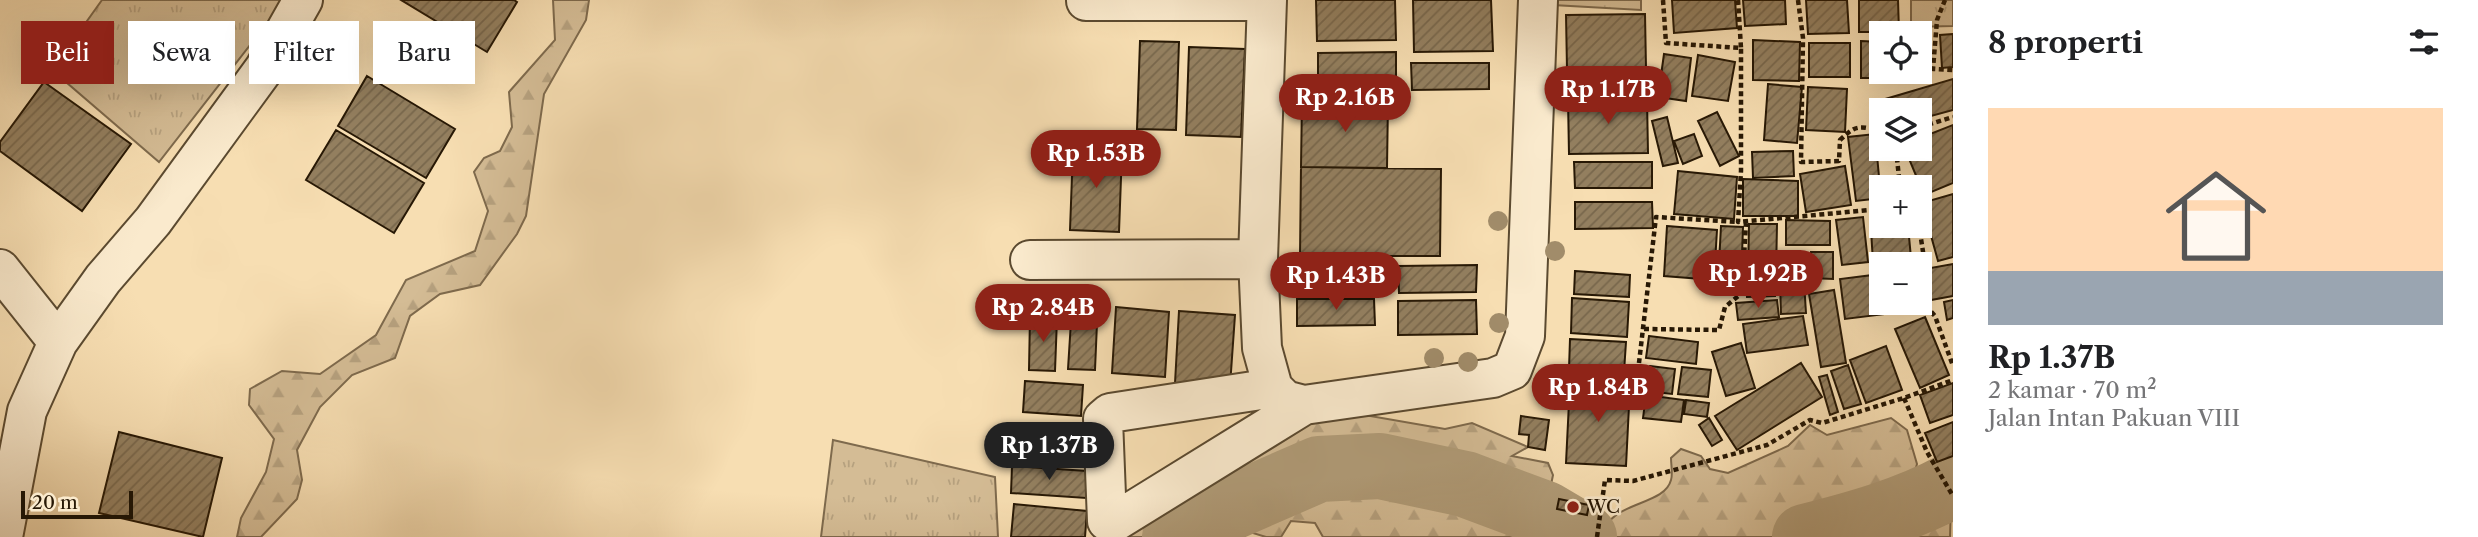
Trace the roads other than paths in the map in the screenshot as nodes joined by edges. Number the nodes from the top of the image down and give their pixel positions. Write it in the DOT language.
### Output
graph roads {
  1 [pos="303,0"];
  2 [pos="1267,0"];
  3 [pos="1538,0"];
  4 [pos="1086,1"];
  5 [pos="1030,260"];
  6 [pos="1258,260"];
  7 [pos="0,269"];
  8 [pos="58,342"];
  9 [pos="1289,397"];
  10 [pos="3,537"];
  1 -- 8 [label="street"];
  2 -- 4 [label="street"];
  2 -- 6 [label="street"];
  3 -- 9 [label="street"];
  5 -- 6 [label="street"];
  6 -- 9 [label="street"];
  7 -- 8 [label="street"];
  8 -- 10 [label="street"];
  9 -- 9 [label="street"];
}
